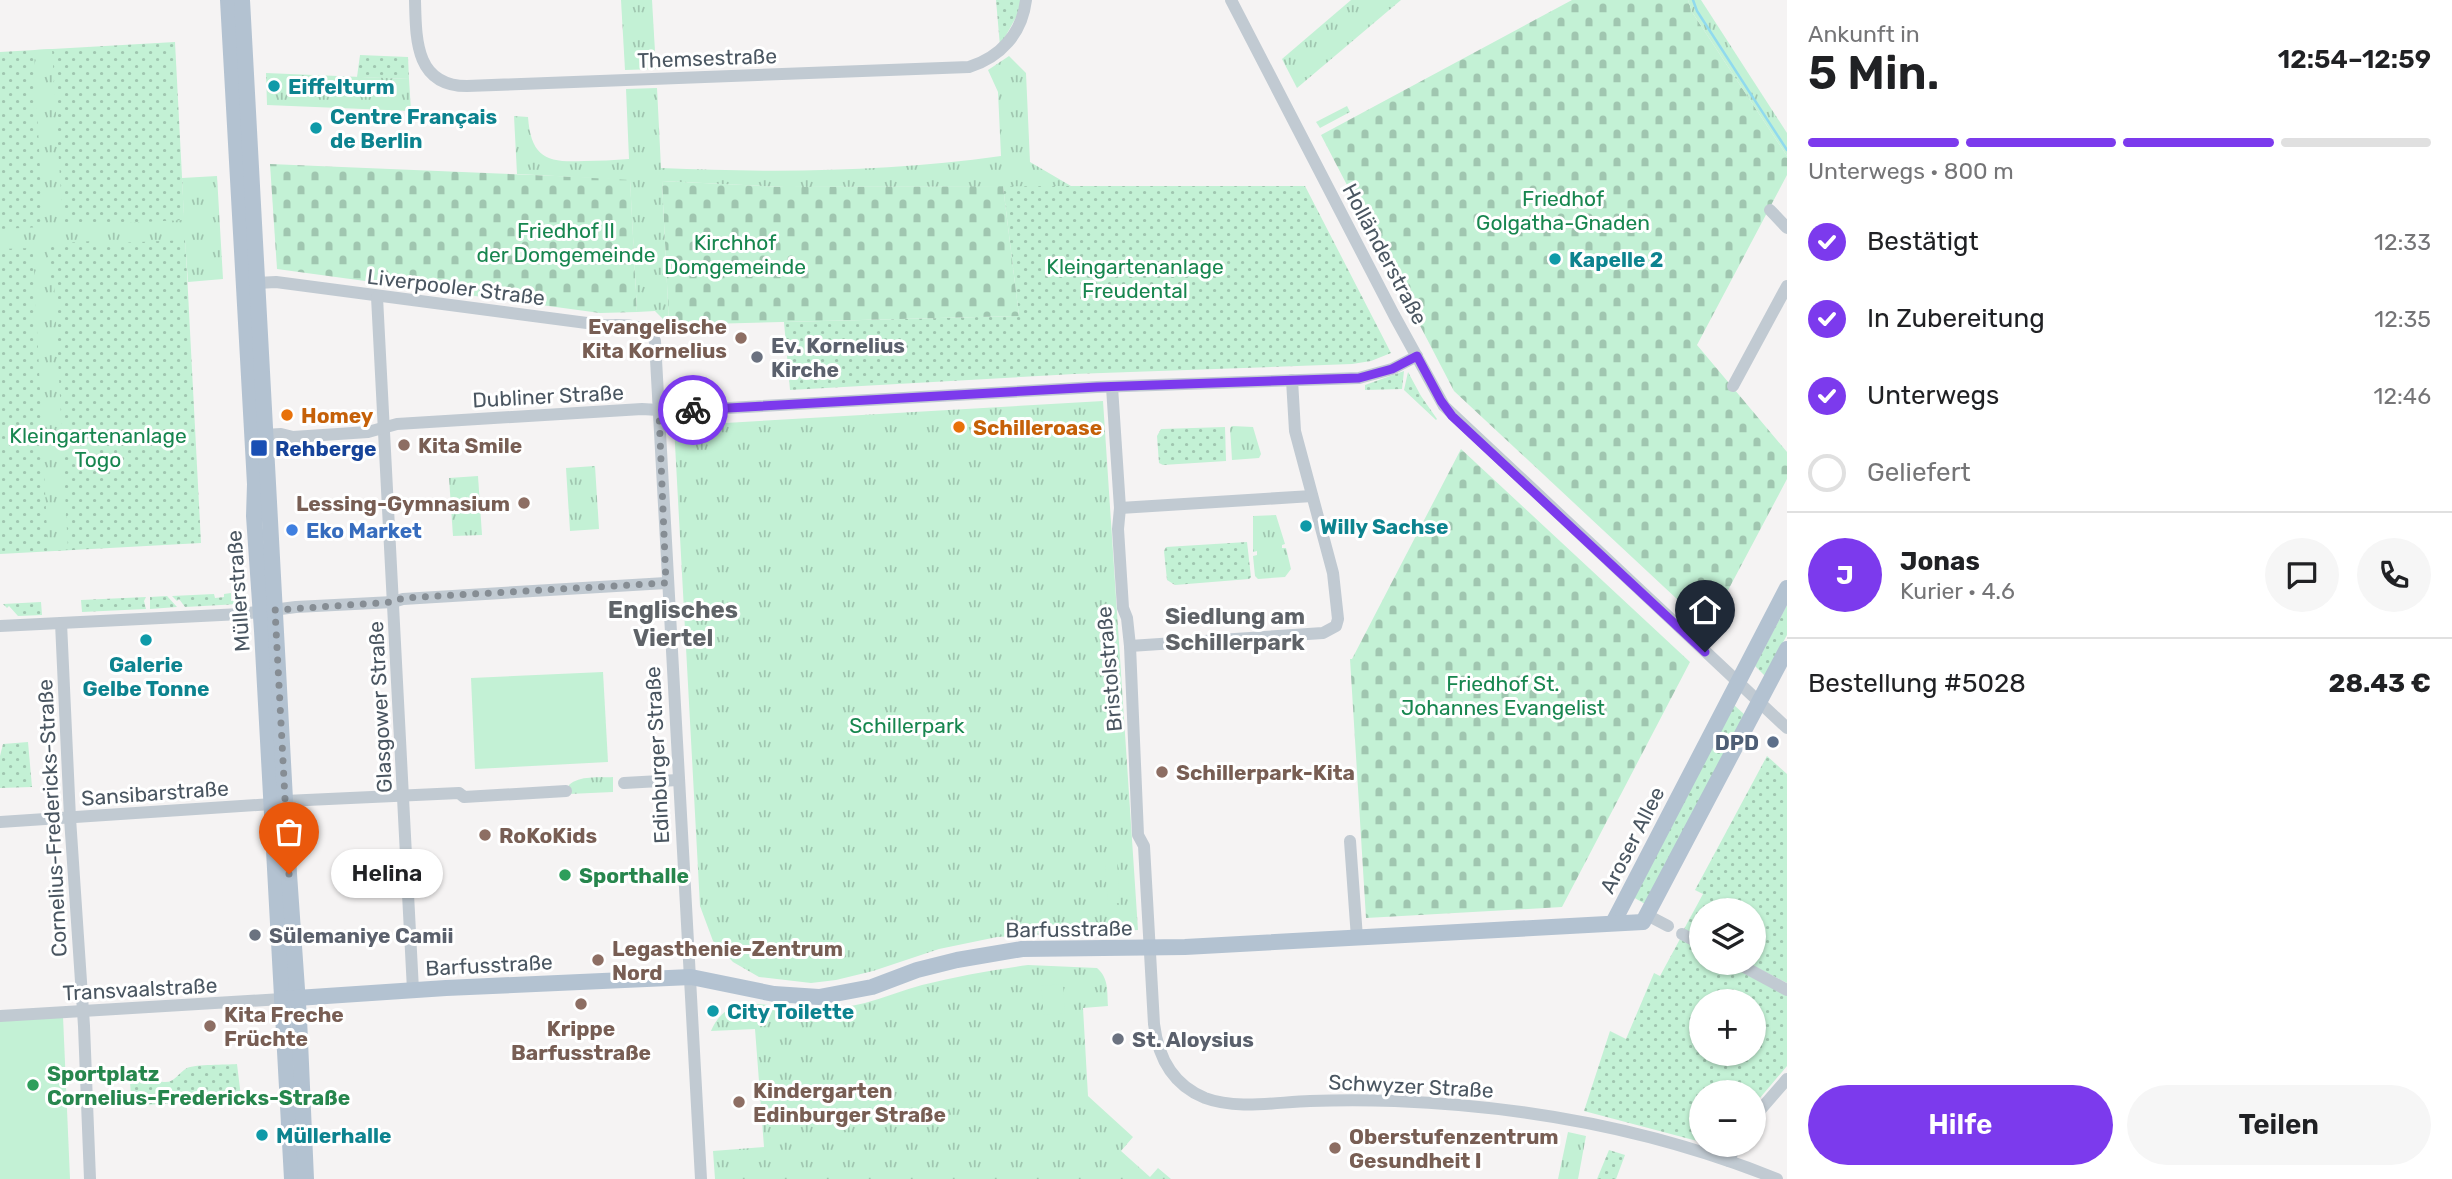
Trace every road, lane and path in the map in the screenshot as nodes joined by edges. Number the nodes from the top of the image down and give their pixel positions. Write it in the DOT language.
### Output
graph roads {
  1 [pos="228,0"];
  2 [pos="242,0"];
  3 [pos="415,0"];
  4 [pos="1026,0"];
  5 [pos="1231,0"];
  6 [pos="1770,210"];
  7 [pos="1787,228"];
  8 [pos="257,283"];
  9 [pos="1787,286"];
  10 [pos="377,297"];
  11 [pos="648,331"];
  12 [pos="1417,356"];
  13 [pos="1292,380"];
  14 [pos="1734,386"];
  15 [pos="1112,387"];
  16 [pos="659,412"];
  17 [pos="383,428"];
  18 [pos="265,435"];
  19 [pos="1312,496"];
  20 [pos="1120,508"];
  21 [pos="666,583"];
  22 [pos="1787,588"];
  23 [pos="393,602"];
  24 [pos="267,610"];
  25 [pos="61,623"];
  26 [pos="0,626"];
  27 [pos="1130,646"];
  28 [pos="1787,649"];
  29 [pos="1737,682"];
  30 [pos="1760,703"];
  31 [pos="1787,728"];
  32 [pos="678,780"];
  33 [pos="624,783"];
  34 [pos="566,791"];
  35 [pos="403,795"];
  36 [pos="278,803"];
  37 [pos="71,818"];
  38 [pos="0,822"];
  39 [pos="1350,841"];
  40 [pos="1647,915"];
  41 [pos="1613,923"];
  42 [pos="1668,926"];
  43 [pos="1682,934"];
  44 [pos="1357,938"];
  45 [pos="1689,938"];
  46 [pos="1149,948"];
  47 [pos="1759,975"];
  48 [pos="691,976"];
  49 [pos="413,990"];
  50 [pos="1787,990"];
  51 [pos="290,999"];
  52 [pos="83,1011"];
  53 [pos="0,1016"];
  54 [pos="292,1042"];
  55 [pos="1787,1079"];
  56 [pos="1766,1103"];
  57 [pos="1731,1157"];
  58 [pos="1730,1161"];
  59 [pos="90,1179"];
  60 [pos="292,1179"];
  61 [pos="306,1179"];
  62 [pos="701,1179"];
  63 [pos="1777,1179"];
  1 -- 24 [label="main road, Müllerstraße"];
  2 -- 8 [label="main road, Müllerstraße"];
  3 -- 4 [label="street, Themsestraße"];
  5 -- 12 [label="street, Holländerstraße"];
  6 -- 7 [label="street"];
  8 -- 10 [label="street, Liverpooler Straße"];
  8 -- 18 [label="main road, Müllerstraße"];
  9 -- 14 [label="street"];
  10 -- 11 [label="street, Liverpooler Straße"];
  10 -- 17 [label="street, Glasgower Straße"];
  11 -- 16 [label="street, Edinburger Straße"];
  12 -- 13 [label="street, Dubliner Straße"];
  12 -- 29 [label="street, Holländerstraße"];
  13 -- 15 [label="street, Dubliner Straße"];
  13 -- 19 [label="street"];
  15 -- 16 [label="street, Dubliner Straße"];
  15 -- 20 [label="street, Bristolstraße"];
  16 -- 17 [label="street, Dubliner Straße"];
  16 -- 21 [label="street, Edinburger Straße"];
  17 -- 18 [label="street, Dubliner Straße"];
  17 -- 23 [label="street, Glasgower Straße"];
  18 -- 24 [label="main road, Müllerstraße"];
  19 -- 20 [label="street"];
  19 -- 27 [label="street"];
  20 -- 27 [label="street, Bristolstraße"];
  21 -- 23 [label="street"];
  21 -- 32 [label="street, Edinburger Straße"];
  22 -- 29 [label="main road, Aroser Allee"];
  23 -- 24 [label="street"];
  23 -- 35 [label="street, Glasgower Straße"];
  24 -- 25 [label="street"];
  24 -- 36 [label="main road, Müllerstraße"];
  25 -- 26 [label="street"];
  25 -- 37 [label="street, Cornelius-Fredericks-Straße"];
  27 -- 46 [label="street, Bristolstraße"];
  28 -- 30 [label="main road"];
  29 -- 30 [label="street, Holländerstraße"];
  29 -- 41 [label="main road, Aroser Allee"];
  30 -- 31 [label="street, Holländerstraße"];
  30 -- 40 [label="main road"];
  32 -- 33 [label="street"];
  32 -- 48 [label="street, Edinburger Straße"];
  34 -- 35 [label="street, Sansibarstraße"];
  35 -- 36 [label="street, Sansibarstraße"];
  35 -- 49 [label="street, Glasgower Straße"];
  36 -- 37 [label="street, Sansibarstraße"];
  36 -- 51 [label="main road, Müllerstraße"];
  37 -- 38 [label="street, Sansibarstraße"];
  37 -- 52 [label="street, Cornelius-Fredericks-Straße"];
  39 -- 44 [label="street"];
  40 -- 41 [label="main road, Aroser Allee"];
  40 -- 42 [label="street"];
  41 -- 44 [label="main road, Barfusstraße"];
  43 -- 45 [label="street"];
  44 -- 46 [label="main road, Barfusstraße"];
  46 -- 48 [label="main road, Barfusstraße"];
  46 -- 58 [label="street, Schwyzer Straße"];
  47 -- 50 [label="street"];
  48 -- 49 [label="main road, Barfusstraße"];
  48 -- 62 [label="street, Edinburger Straße"];
  49 -- 51 [label="main road, Barfusstraße"];
  51 -- 52 [label="street, Transvaalstraße"];
  51 -- 54 [label="main road, Müllerstraße"];
  52 -- 53 [label="street, Transvaalstraße"];
  52 -- 59 [label="street, Cornelius-Fredericks-Straße"];
  54 -- 60 [label="main road, Müllerstraße"];
  54 -- 61 [label="main road, Müllerstraße"];
  55 -- 56 [label="street"];
  57 -- 58 [label="street"];
  58 -- 63 [label="street, Schwyzer Straße"];
}
